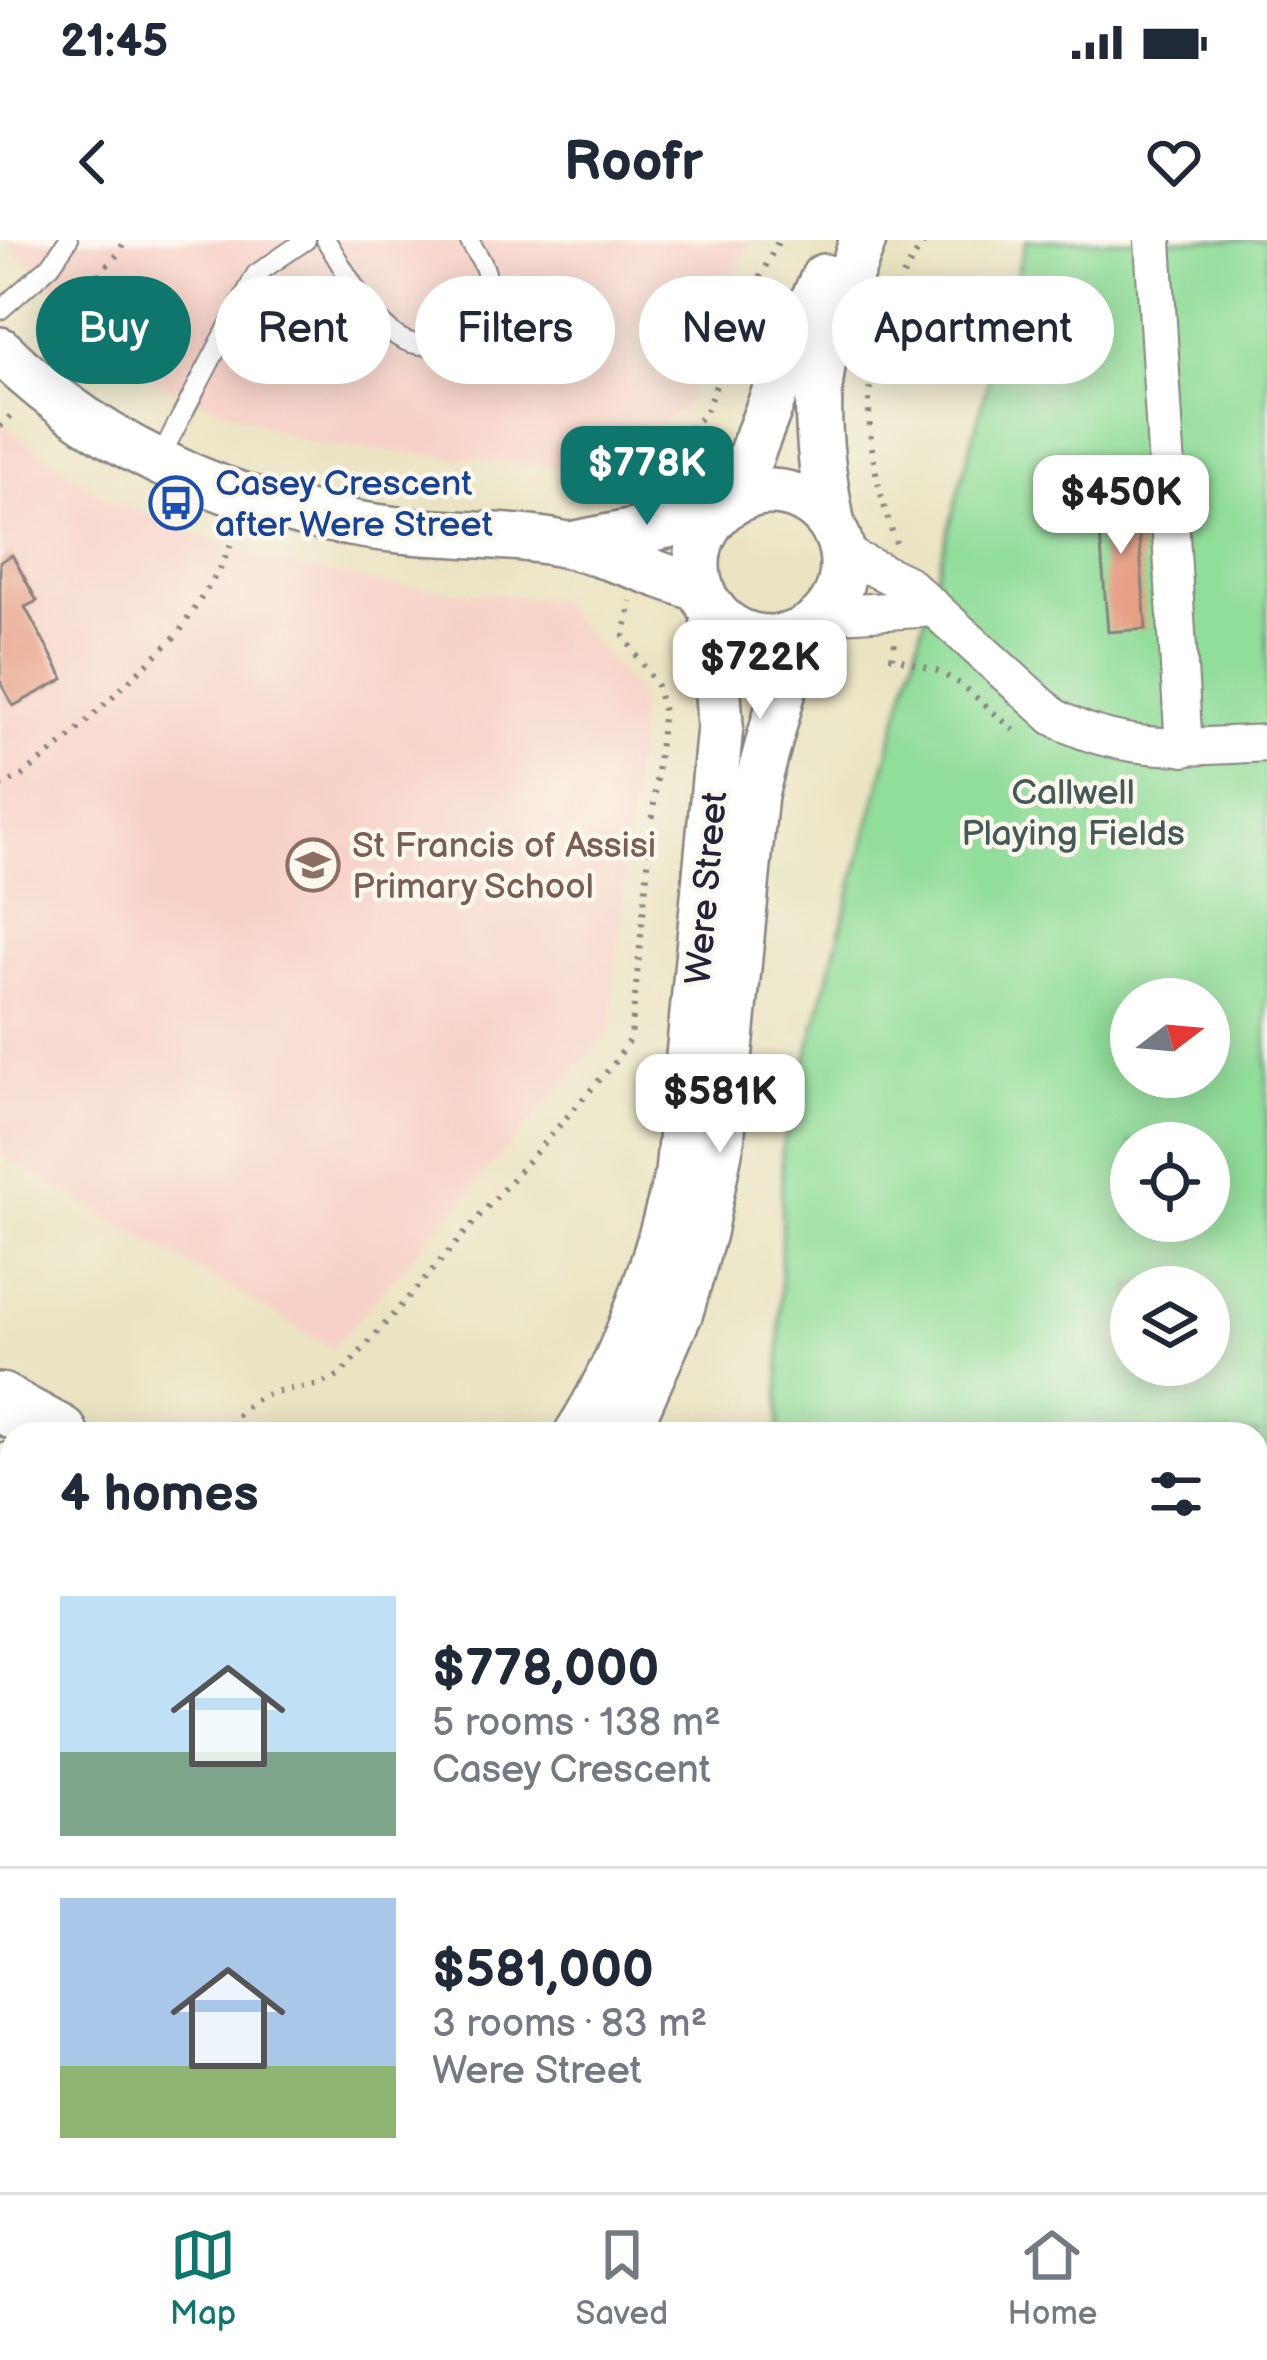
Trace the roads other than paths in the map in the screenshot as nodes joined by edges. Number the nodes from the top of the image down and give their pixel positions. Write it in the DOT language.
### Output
graph roads {
  1 [pos="68,240"];
  2 [pos="306,240"];
  3 [pos="326,240"];
  4 [pos="469,240"];
  5 [pos="859,240"];
  6 [pos="1153,240"];
  7 [pos="0,310"];
  8 [pos="16,347"];
  9 [pos="158,461"];
  10 [pos="725,508"];
  11 [pos="837,539"];
  12 [pos="568,545"];
  13 [pos="707,599"];
  14 [pos="934,608"];
  15 [pos="815,622"];
  16 [pos="1267,743"];
  17 [pos="1184,748"];
  18 [pos="0,1402"];
  19 [pos="37,1422"];
  20 [pos="583,1422"];
  21 [pos="631,1422"];
  1 -- 7 [label="lane"];
  2 -- 9 [label="lane"];
  3 -- 4 [label="lane"];
  5 -- 10 [label="street"];
  5 -- 11 [label="street"];
  6 -- 17 [label="street"];
  8 -- 9 [label="street"];
  9 -- 12 [label="street"];
  10 -- 11 [label="street"];
  10 -- 12 [label="street"];
  10 -- 13 [label="street"];
  11 -- 14 [label="street"];
  11 -- 15 [label="street"];
  12 -- 13 [label="street"];
  13 -- 15 [label="street"];
  13 -- 20 [label="street, Were Street"];
  14 -- 15 [label="street"];
  14 -- 17 [label="street"];
  15 -- 21 [label="street, Were Street"];
  16 -- 17 [label="street"];
  18 -- 19 [label="main road"];
}
